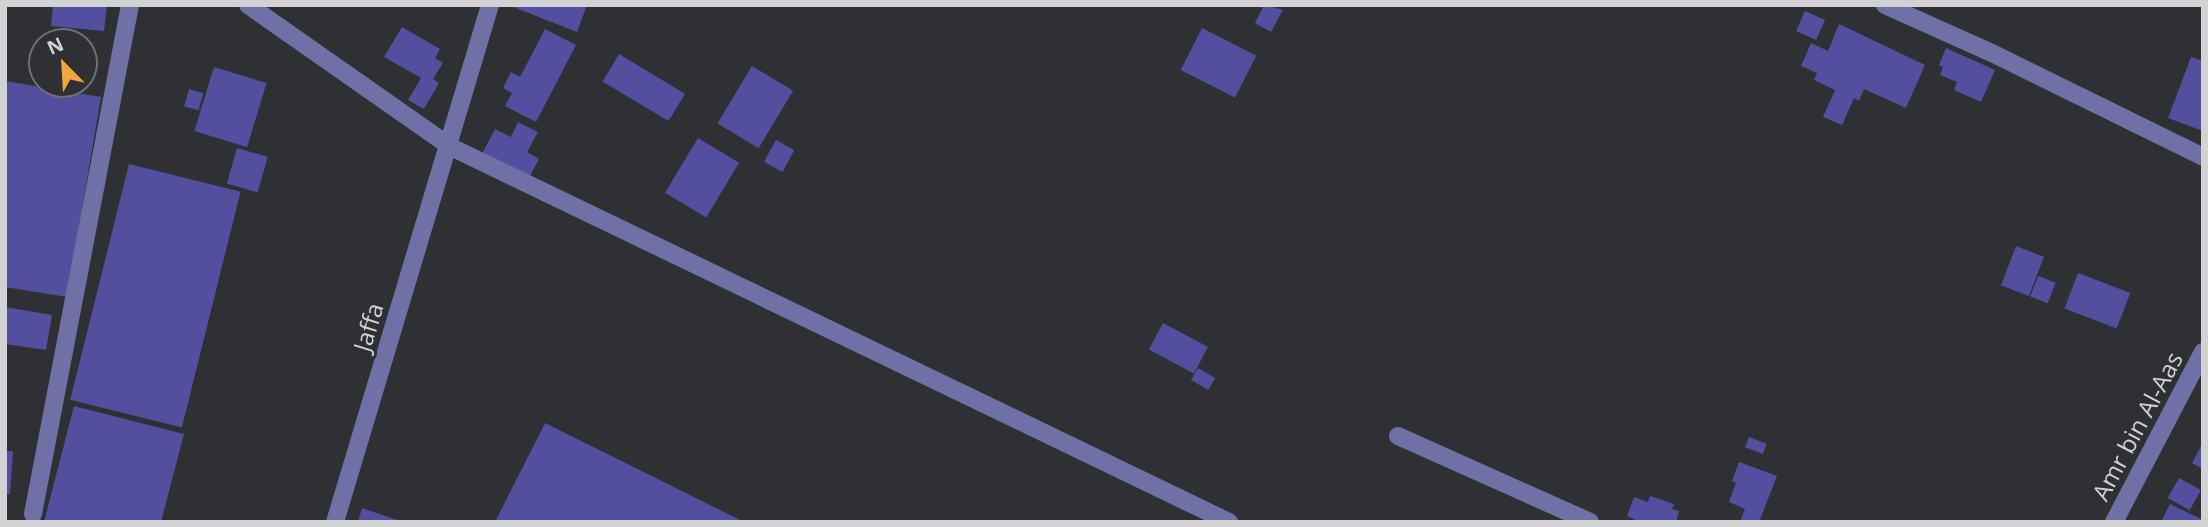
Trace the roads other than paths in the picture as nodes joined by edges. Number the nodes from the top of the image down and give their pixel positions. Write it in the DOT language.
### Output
graph roads {
  1 [pos="130,5"];
  2 [pos="248,5"];
  3 [pos="490,5"];
  4 [pos="1885,5"];
  5 [pos="449,146"];
  6 [pos="2203,157"];
  7 [pos="2203,352"];
  8 [pos="1398,436"];
  9 [pos="33,514"];
  10 [pos="335,522"];
  11 [pos="1229,522"];
  12 [pos="1590,522"];
  13 [pos="2114,522"];
  1 -- 9 [label="street"];
  2 -- 5 [label="street"];
  3 -- 5 [label="street, Jaffa"];
  4 -- 6 [label="street"];
  5 -- 10 [label="street, Jaffa"];
  5 -- 11 [label="street"];
  7 -- 13 [label="street, Amr bin Al-Aas"];
  8 -- 12 [label="street"];
}
